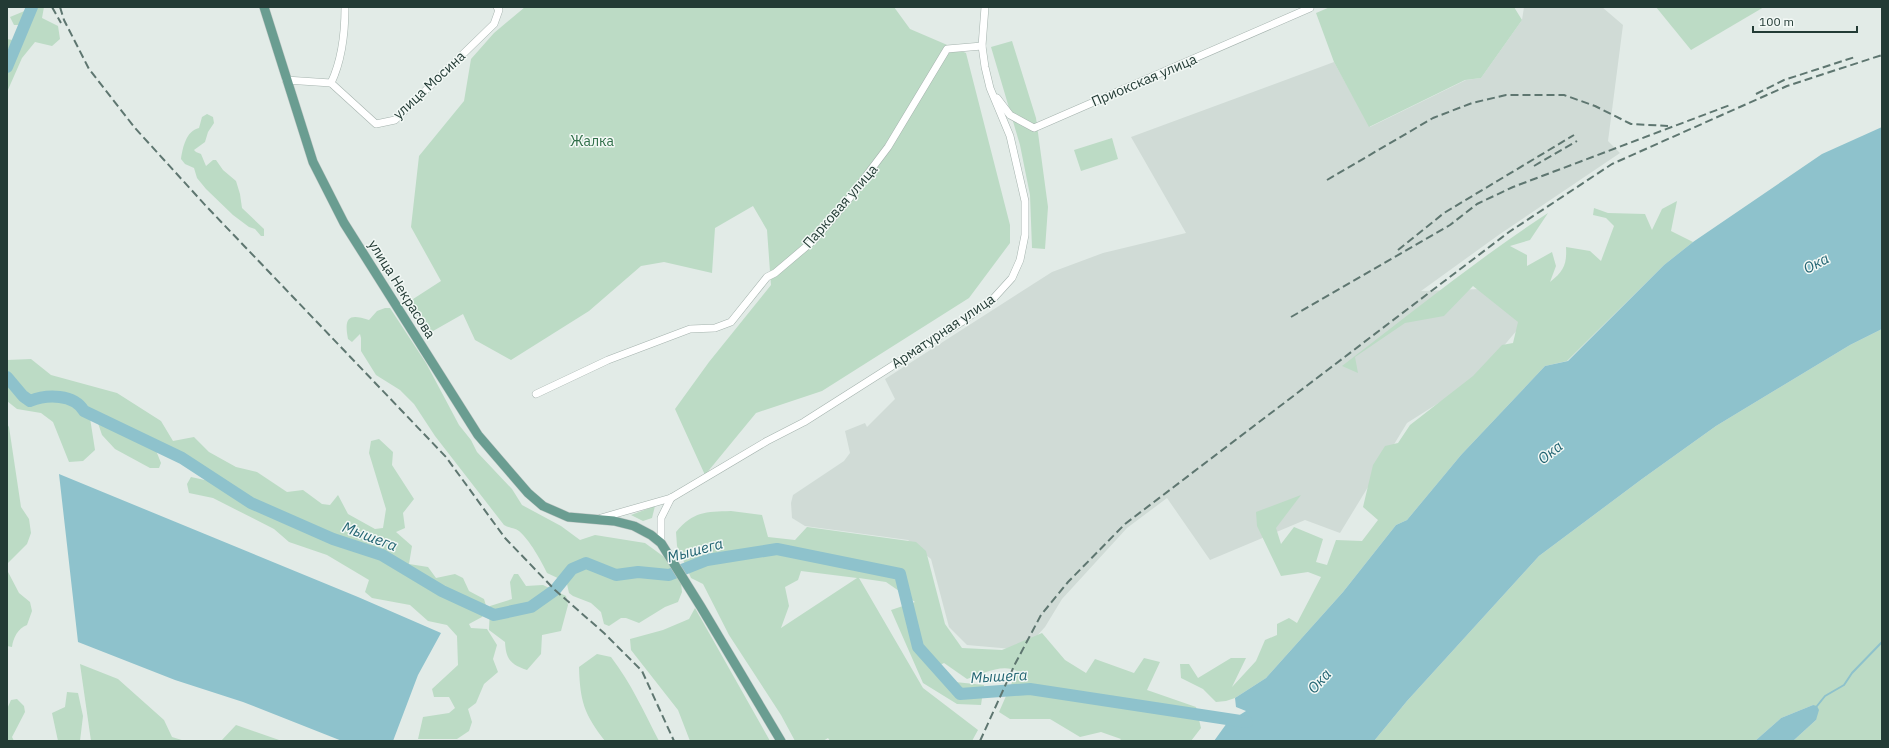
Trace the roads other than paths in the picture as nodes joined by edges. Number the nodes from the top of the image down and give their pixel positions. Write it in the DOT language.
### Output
graph roads {
  1 [pos="264,7"];
  2 [pos="345,7"];
  3 [pos="985,7"];
  4 [pos="498,8"];
  5 [pos="1310,8"];
  6 [pos="982,46"];
  7 [pos="286,80"];
  8 [pos="331,83"];
  9 [pos="990,88"];
  10 [pos="536,394"];
  11 [pos="671,498"];
  12 [pos="598,519"];
  13 [pos="661,543"];
  14 [pos="781,741"];
  1 -- 7 [label="main road, улица Некрасова"];
  2 -- 8 [label="street"];
  3 -- 6 [label="street, Арматурная улица"];
  4 -- 8 [label="street, улица Мосина"];
  5 -- 9 [label="street, Приокская улица"];
  6 -- 9 [label="street, Арматурная улица"];
  6 -- 10 [label="street, Парковая улица"];
  7 -- 8 [label="street"];
  7 -- 12 [label="main road, улица Некрасова"];
  9 -- 11 [label="street, Арматурная улица"];
  11 -- 12 [label="street, улица Некрасова"];
  11 -- 13 [label="street"];
  12 -- 13 [label="main road, улица Некрасова"];
  13 -- 14 [label="main road, улица Некрасова"];
}
